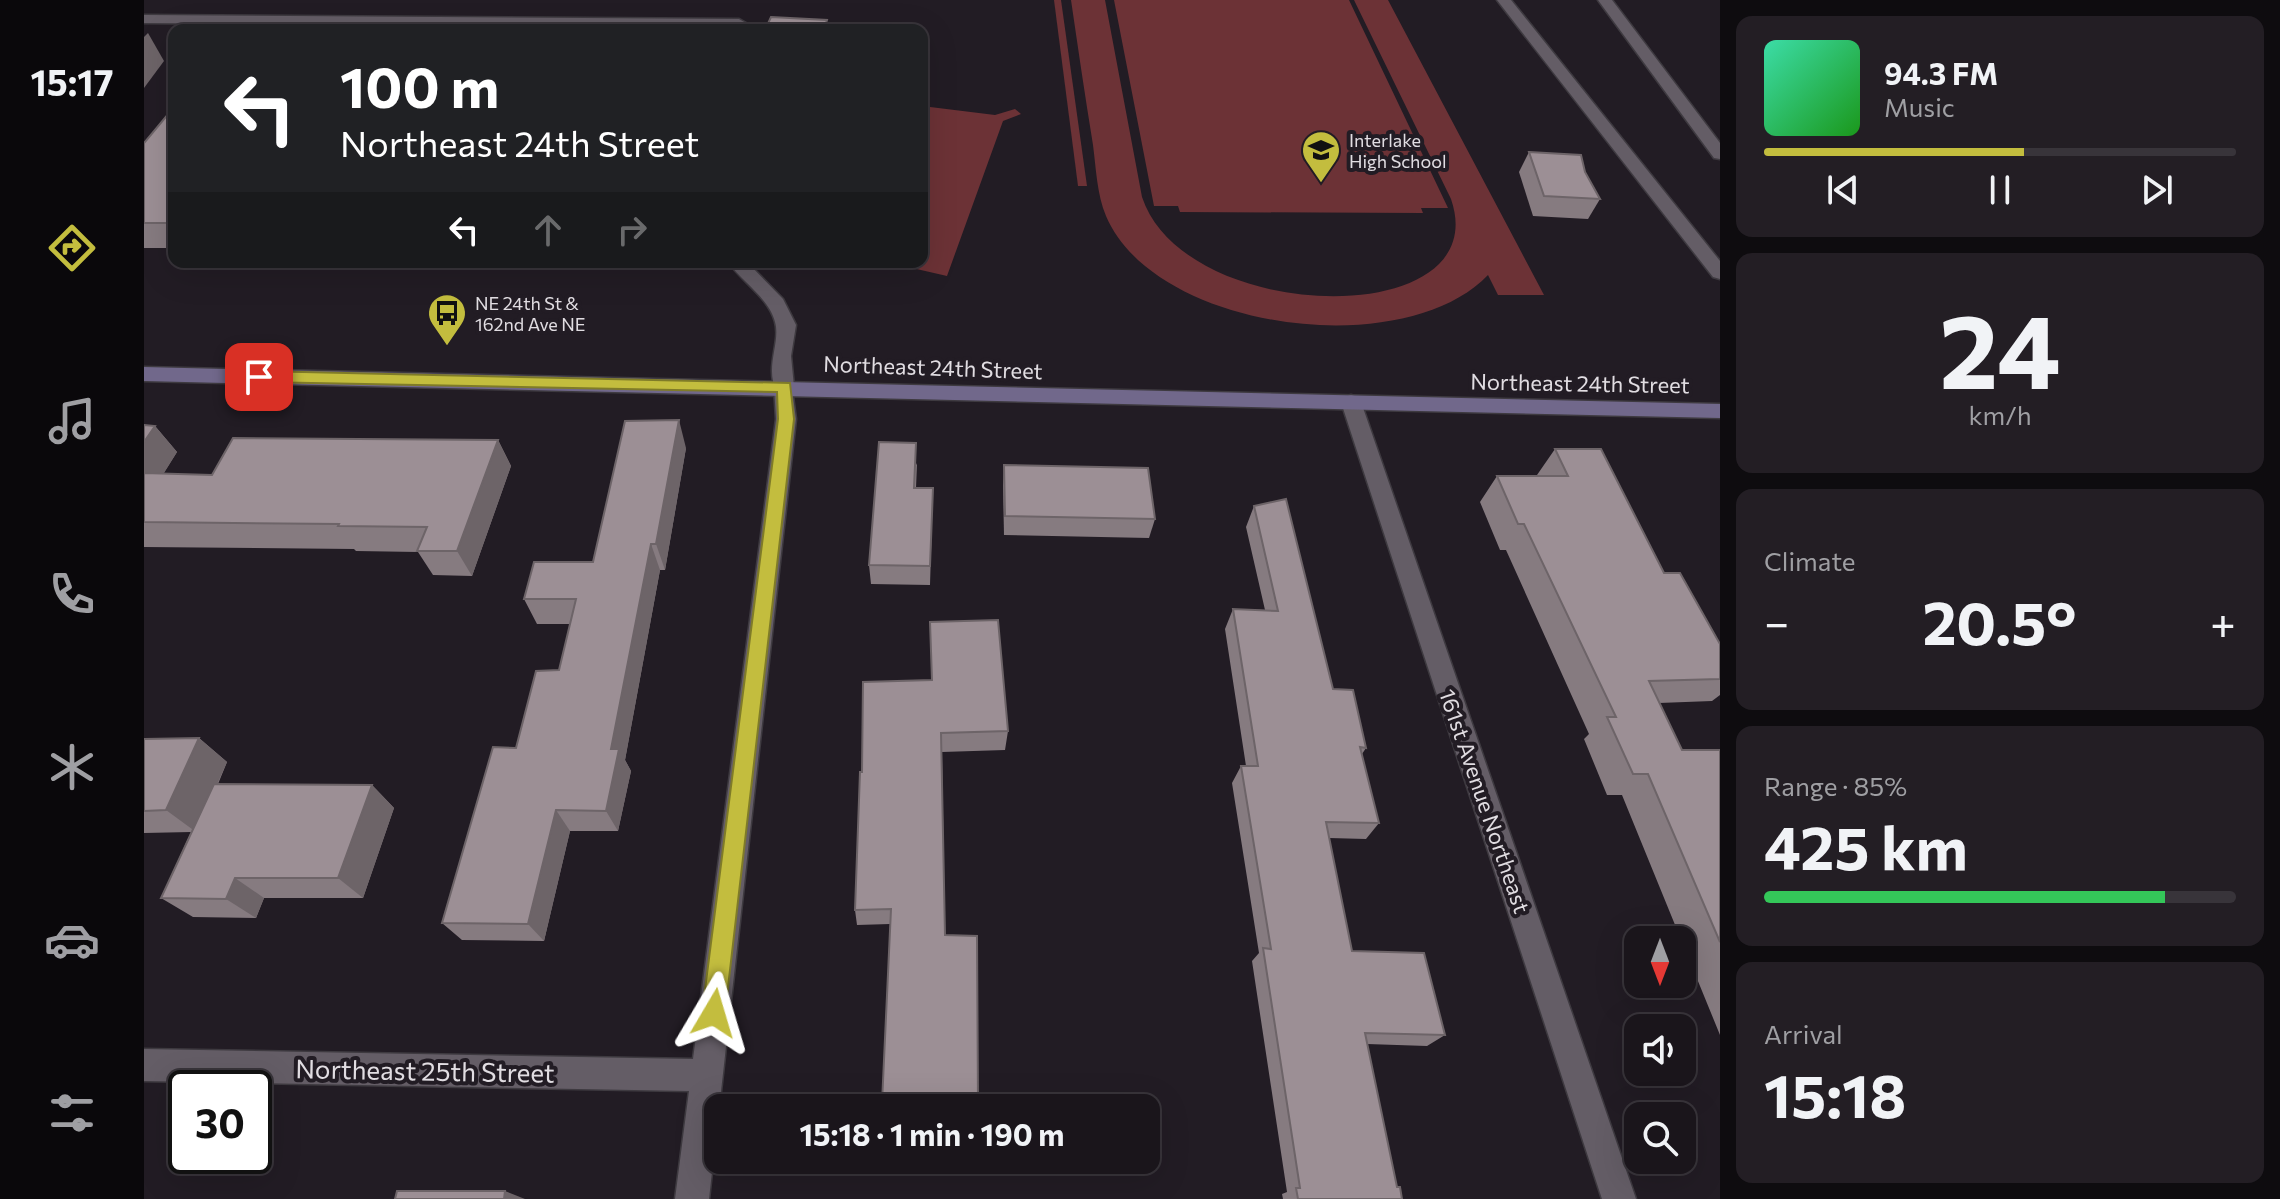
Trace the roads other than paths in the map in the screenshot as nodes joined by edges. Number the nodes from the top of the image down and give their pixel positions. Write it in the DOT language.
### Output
graph roads {
  1 [pos="1504,0"];
  2 [pos="1605,0"];
  3 [pos="743,5"];
  4 [pos="144,19"];
  5 [pos="568,24"];
  6 [pos="738,24"];
  7 [pos="1720,154"];
  8 [pos="743,268"];
  9 [pos="1720,273"];
  10 [pos="144,374"];
  11 [pos="784,387"];
  12 [pos="1351,402"];
  13 [pos="1720,411"];
  14 [pos="144,1065"];
  15 [pos="706,1075"];
  16 [pos="692,1199"];
  17 [pos="1619,1199"];
  1 -- 9 [label="street"];
  2 -- 7 [label="street"];
  3 -- 6 [label="street"];
  4 -- 5 [label="street"];
  8 -- 11 [label="street"];
  10 -- 11 [label="main road, Northeast 24th Street"];
  11 -- 12 [label="main road, Northeast 24th Street"];
  11 -- 15 [label="street"];
  12 -- 13 [label="main road, Northeast 24th Street"];
  12 -- 17 [label="street, 161st Avenue Northeast"];
  14 -- 15 [label="street, Northeast 25th Street"];
  15 -- 16 [label="street"];
}
